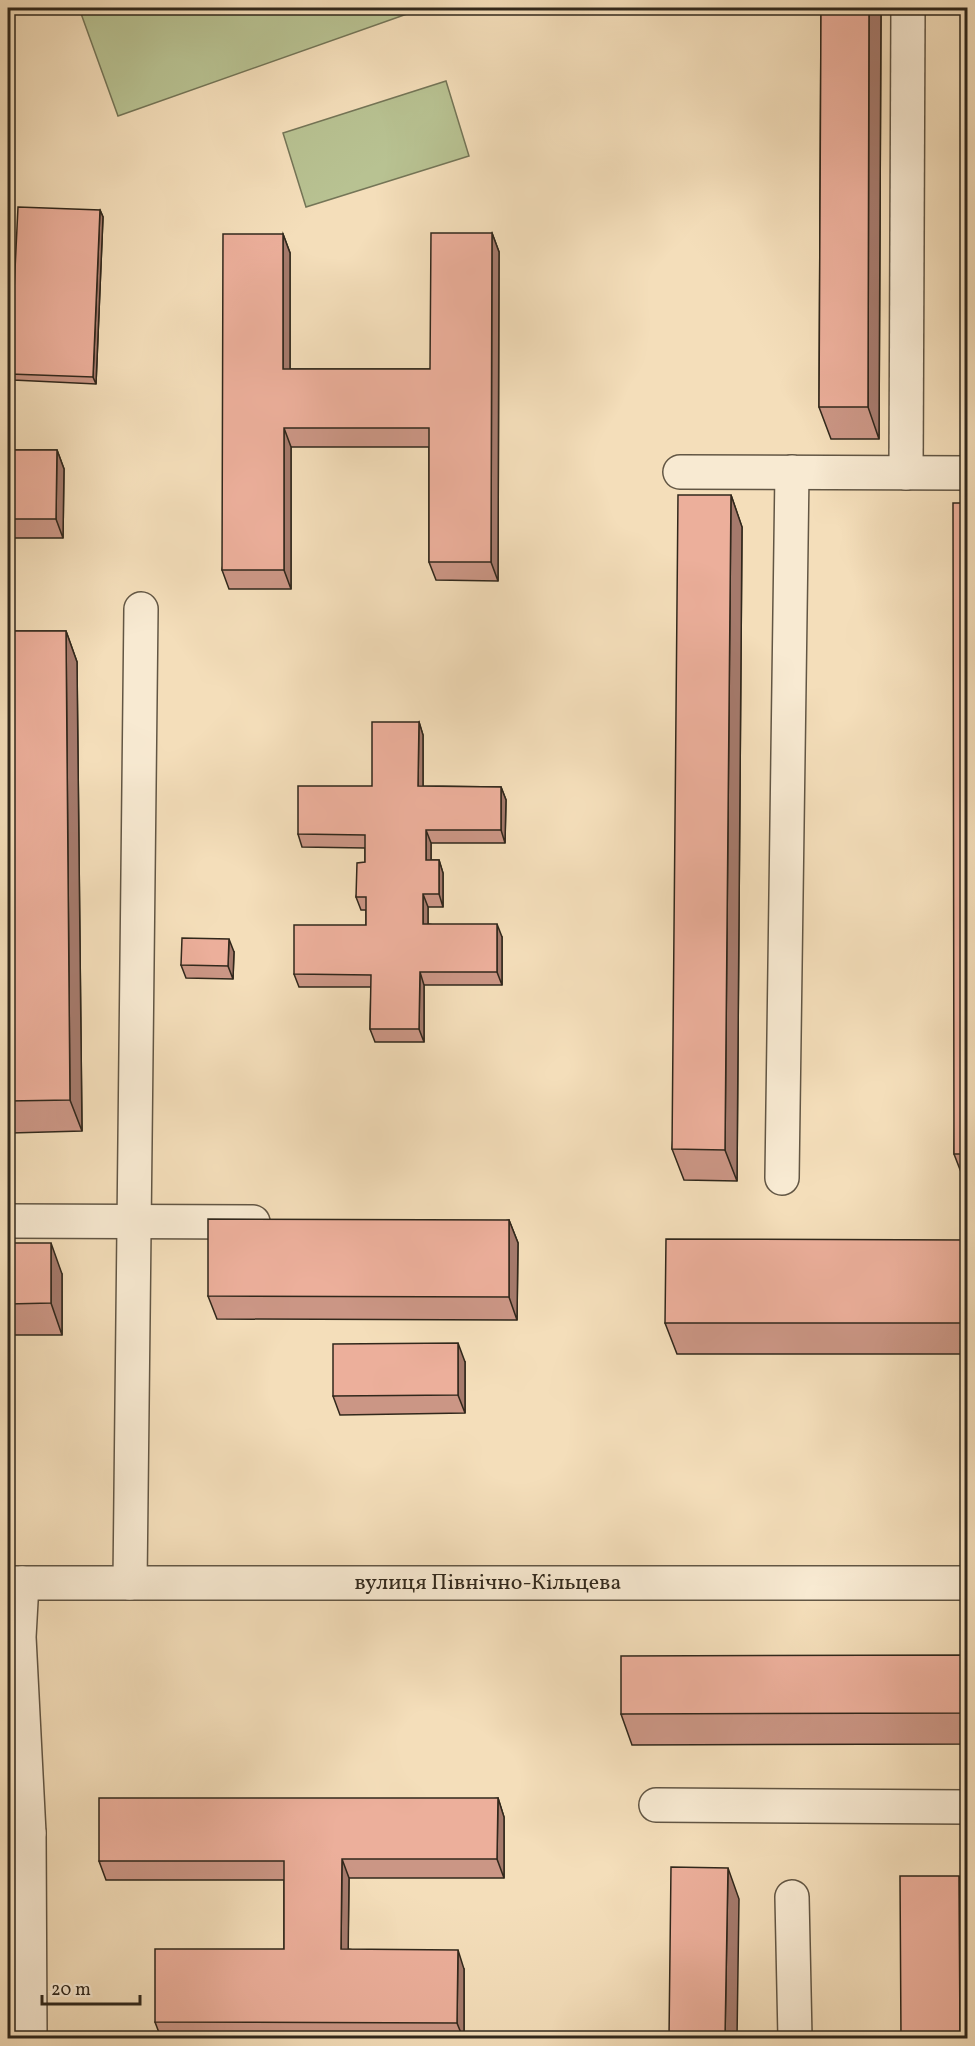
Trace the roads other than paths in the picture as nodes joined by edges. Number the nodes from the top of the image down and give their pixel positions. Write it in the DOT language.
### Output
graph roads {
  1 [pos="908,8"];
  2 [pos="680,472"];
  3 [pos="792,472"];
  4 [pos="906,472"];
  5 [pos="968,473"];
  6 [pos="141,609"];
  7 [pos="782,1178"];
  8 [pos="8,1221"];
  9 [pos="134,1222"];
  10 [pos="288,1222"];
  11 [pos="15,1582"];
  12 [pos="130,1583"];
  13 [pos="968,1583"];
  14 [pos="656,1805"];
  15 [pos="968,1807"];
  16 [pos="18,1834"];
  17 [pos="792,1897"];
  18 [pos="30,2038"];
  19 [pos="795,2038"];
  1 -- 4 [label="street"];
  2 -- 3 [label="street"];
  3 -- 4 [label="street"];
  3 -- 7 [label="street"];
  4 -- 5 [label="street"];
  6 -- 9 [label="street"];
  8 -- 9 [label="street"];
  9 -- 10 [label="street"];
  9 -- 12 [label="street"];
  11 -- 12 [label="street, вулиця Північно-Кільцева"];
  11 -- 16 [label="street"];
  12 -- 13 [label="street, вулиця Північно-Кільцева"];
  14 -- 15 [label="street"];
  16 -- 18 [label="street"];
  17 -- 19 [label="street"];
}
